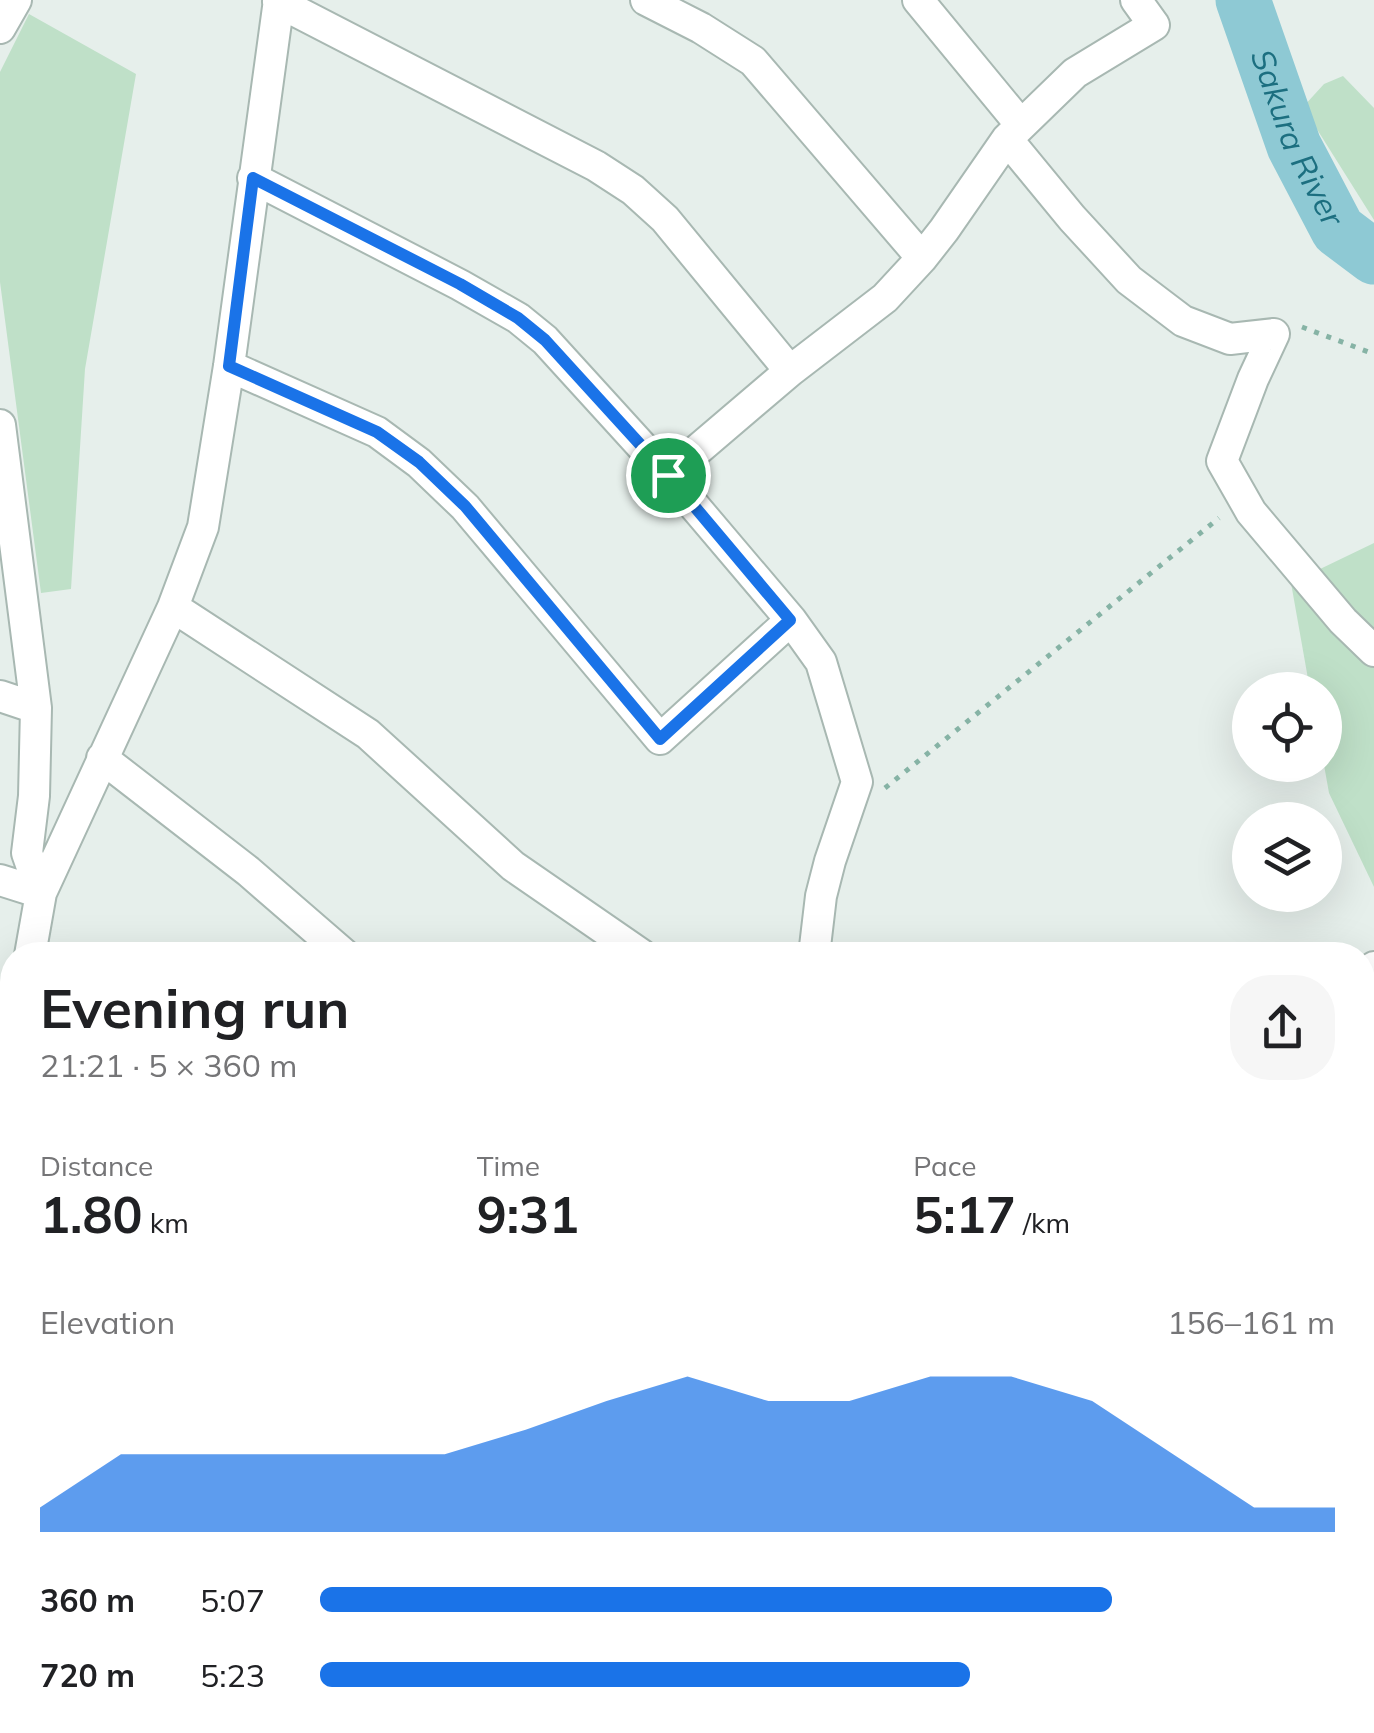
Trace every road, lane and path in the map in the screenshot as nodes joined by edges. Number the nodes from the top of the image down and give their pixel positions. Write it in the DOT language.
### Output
graph roads {
  1 [pos="16,0"];
  2 [pos="646,0"];
  3 [pos="918,0"];
  4 [pos="1136,0"];
  5 [pos="278,1"];
  6 [pos="0,28"];
  7 [pos="1014,132"];
  8 [pos="253,178"];
  9 [pos="922,258"];
  10 [pos="1274,334"];
  11 [pos="1374,354"];
  12 [pos="229,366"];
  13 [pos="790,370"];
  14 [pos="0,425"];
  15 [pos="668,475"];
  16 [pos="1243,498"];
  17 [pos="6,527"];
  18 [pos="172,607"];
  19 [pos="790,620"];
  20 [pos="1374,651"];
  21 [pos="0,696"];
  22 [pos="36,708"];
  23 [pos="102,758"];
  24 [pos="850,801"];
  25 [pos="0,880"];
  26 [pos="41,893"];
  27 [pos="36,942"];
  28 [pos="330,942"];
  29 [pos="623,942"];
  30 [pos="815,942"];
  1 -- 6 [label="street"];
  2 -- 9 [label="street"];
  3 -- 7 [label="street"];
  4 -- 7 [label="street"];
  5 -- 8 [label="street"];
  5 -- 13 [label="street"];
  7 -- 9 [label="street"];
  7 -- 10 [label="street"];
  8 -- 12 [label="street"];
  8 -- 15 [label="street"];
  9 -- 13 [label="street"];
  10 -- 11 [label="path"];
  10 -- 16 [label="street"];
  12 -- 18 [label="street"];
  12 -- 19 [label="street"];
  13 -- 15 [label="street"];
  14 -- 17 [label="street"];
  15 -- 19 [label="street"];
  16 -- 20 [label="street"];
  16 -- 24 [label="path"];
  17 -- 22 [label="street"];
  18 -- 23 [label="street"];
  18 -- 29 [label="street"];
  19 -- 24 [label="street"];
  21 -- 22 [label="street"];
  22 -- 26 [label="street"];
  23 -- 26 [label="street"];
  23 -- 28 [label="street"];
  24 -- 30 [label="street"];
  25 -- 26 [label="street"];
  26 -- 27 [label="street"];
}
